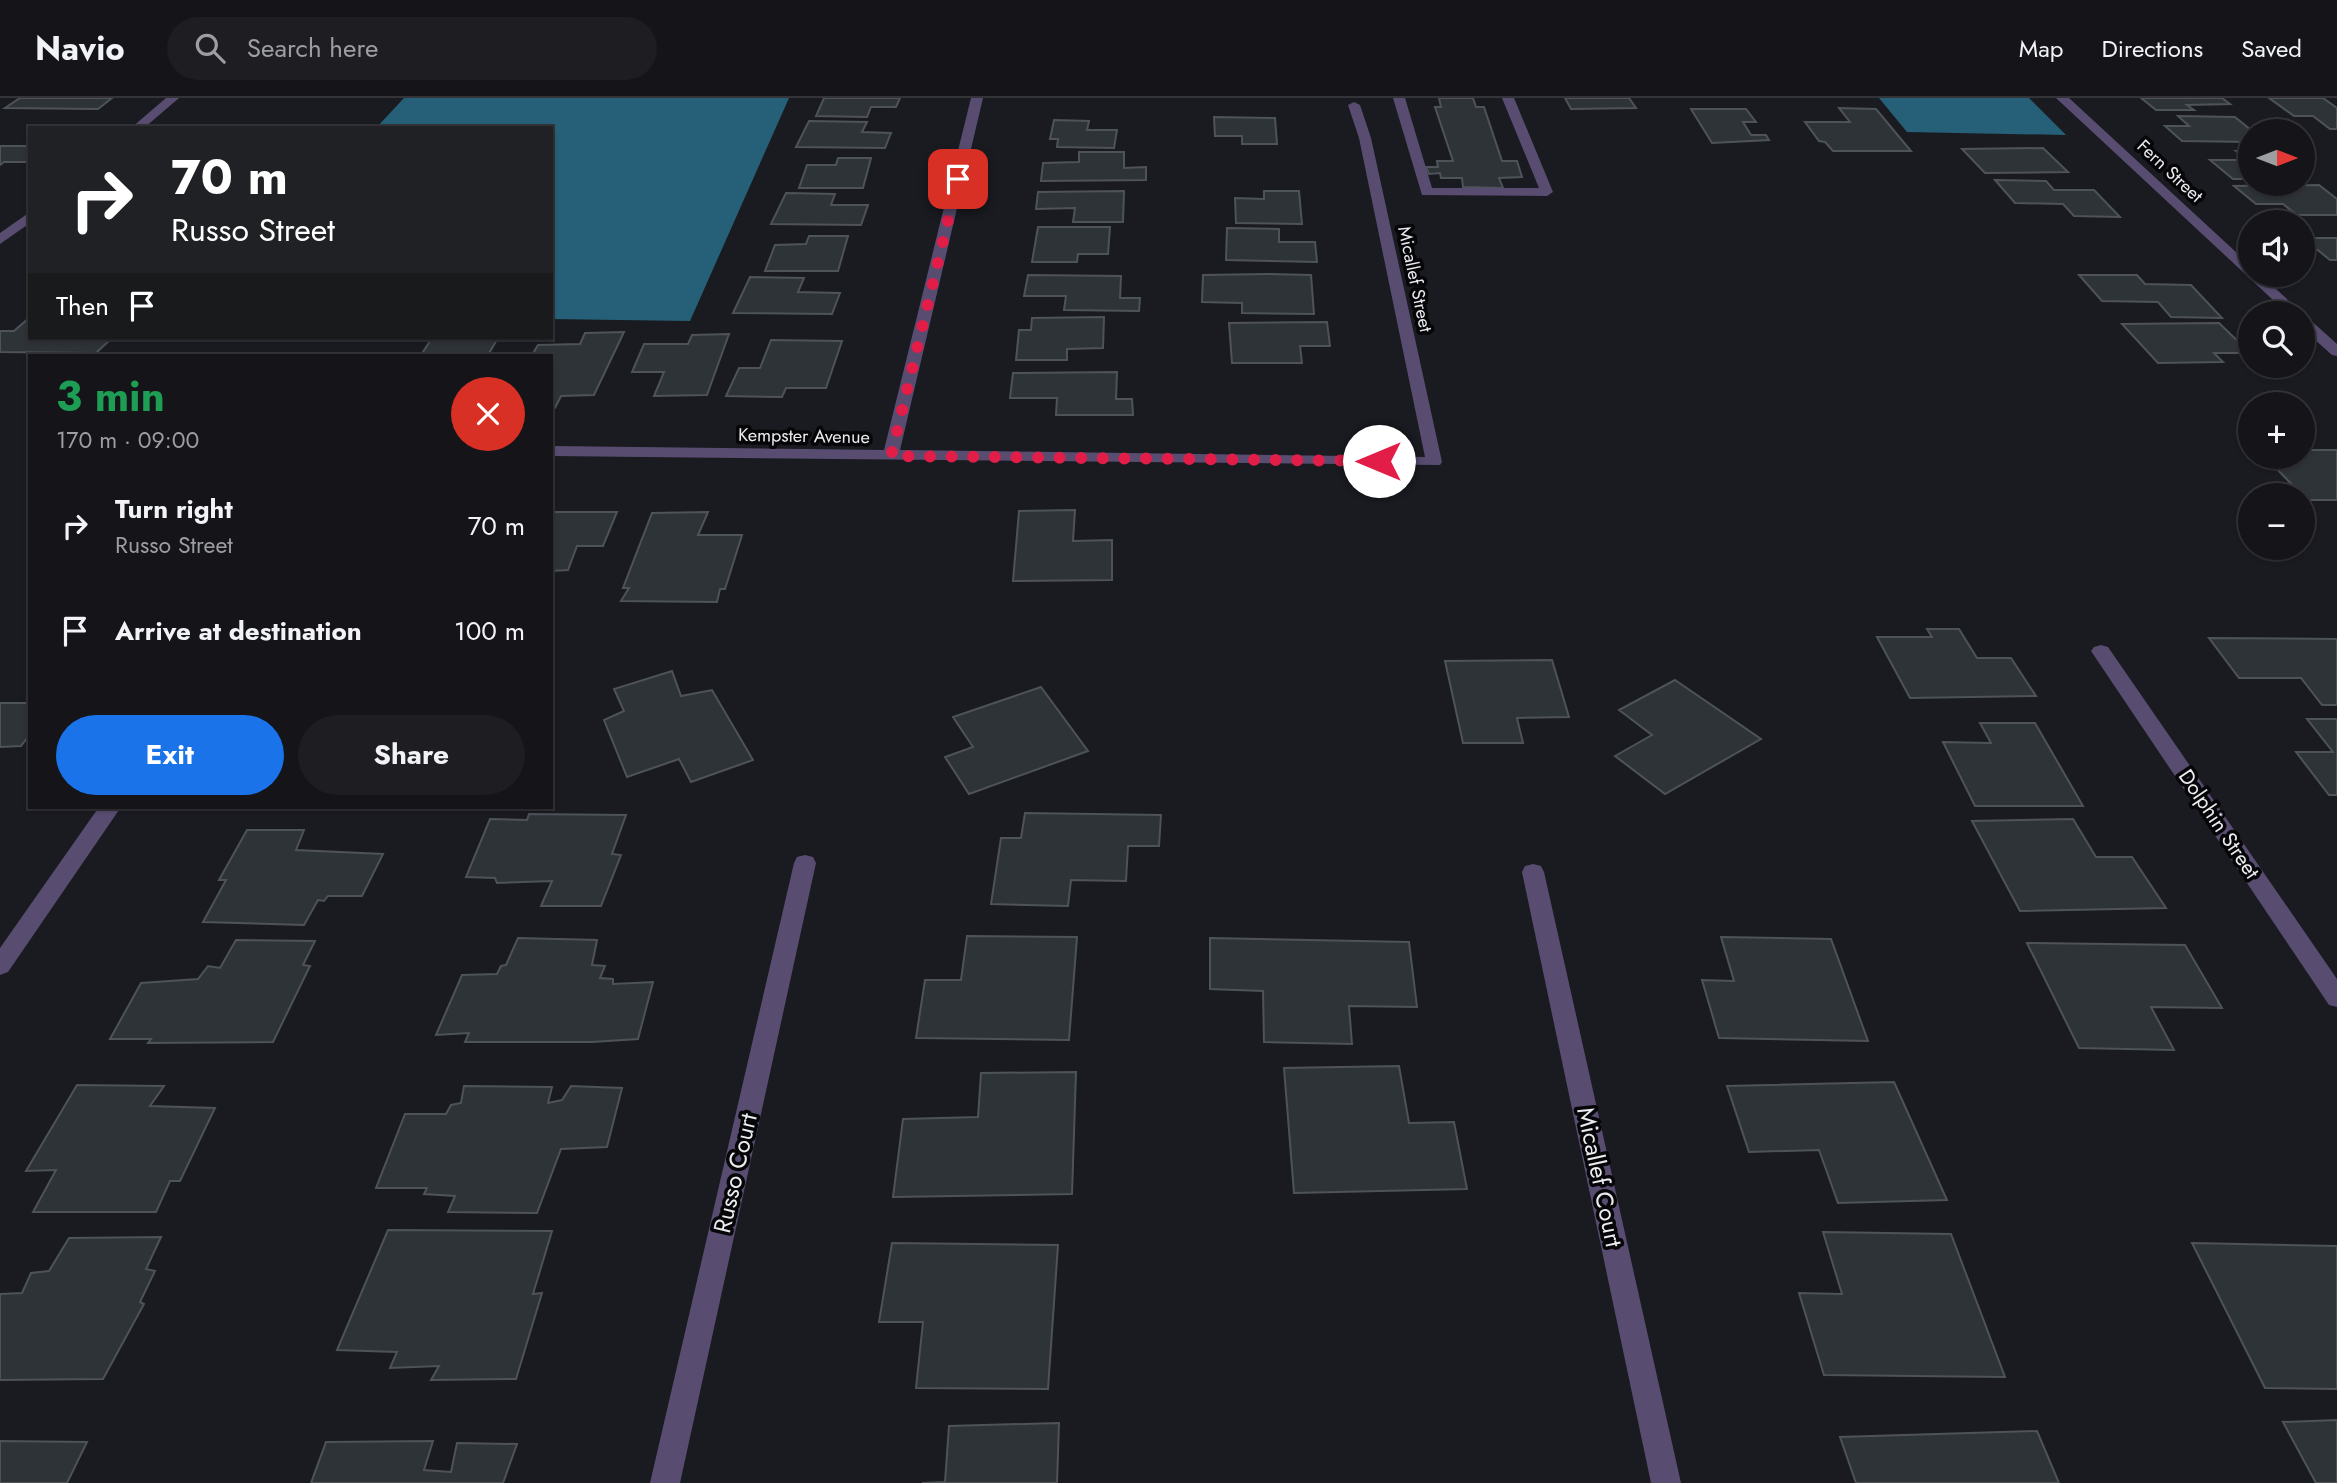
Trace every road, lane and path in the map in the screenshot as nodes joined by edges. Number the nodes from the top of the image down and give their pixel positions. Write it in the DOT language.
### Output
graph roads {
  1 [pos="173,98"];
  2 [pos="977,98"];
  3 [pos="1399,98"];
  4 [pos="1508,98"];
  5 [pos="2062,98"];
  6 [pos="1354,105"];
  7 [pos="139,126"];
  8 [pos="28,218"];
  9 [pos="0,240"];
  10 [pos="2238,260"];
  11 [pos="2267,287"];
  12 [pos="2282,301"];
  13 [pos="2315,332"];
  14 [pos="2337,352"];
  15 [pos="553,452"];
  16 [pos="891,456"];
  17 [pos="1434,462"];
  18 [pos="2101,651"];
  19 [pos="109,809"];
  20 [pos="805,863"];
  21 [pos="1533,872"];
  22 [pos="0,966"];
  23 [pos="2337,998"];
  24 [pos="665,1483"];
  25 [pos="1666,1483"];
  1 -- 7 [label="street"];
  2 -- 16 [label="street"];
  3 -- 4 [label="street"];
  5 -- 10 [label="street, Fern Street"];
  6 -- 17 [label="street, Micallef Street"];
  8 -- 9 [label="street"];
  11 -- 12 [label="street, Fern Street"];
  13 -- 14 [label="street"];
  15 -- 16 [label="street, Kempster Avenue"];
  16 -- 17 [label="street, Kempster Avenue"];
  18 -- 23 [label="street, Dolphin Street"];
  19 -- 22 [label="street"];
  20 -- 24 [label="street, Russo Court"];
  21 -- 25 [label="street, Micallef Court"];
}
